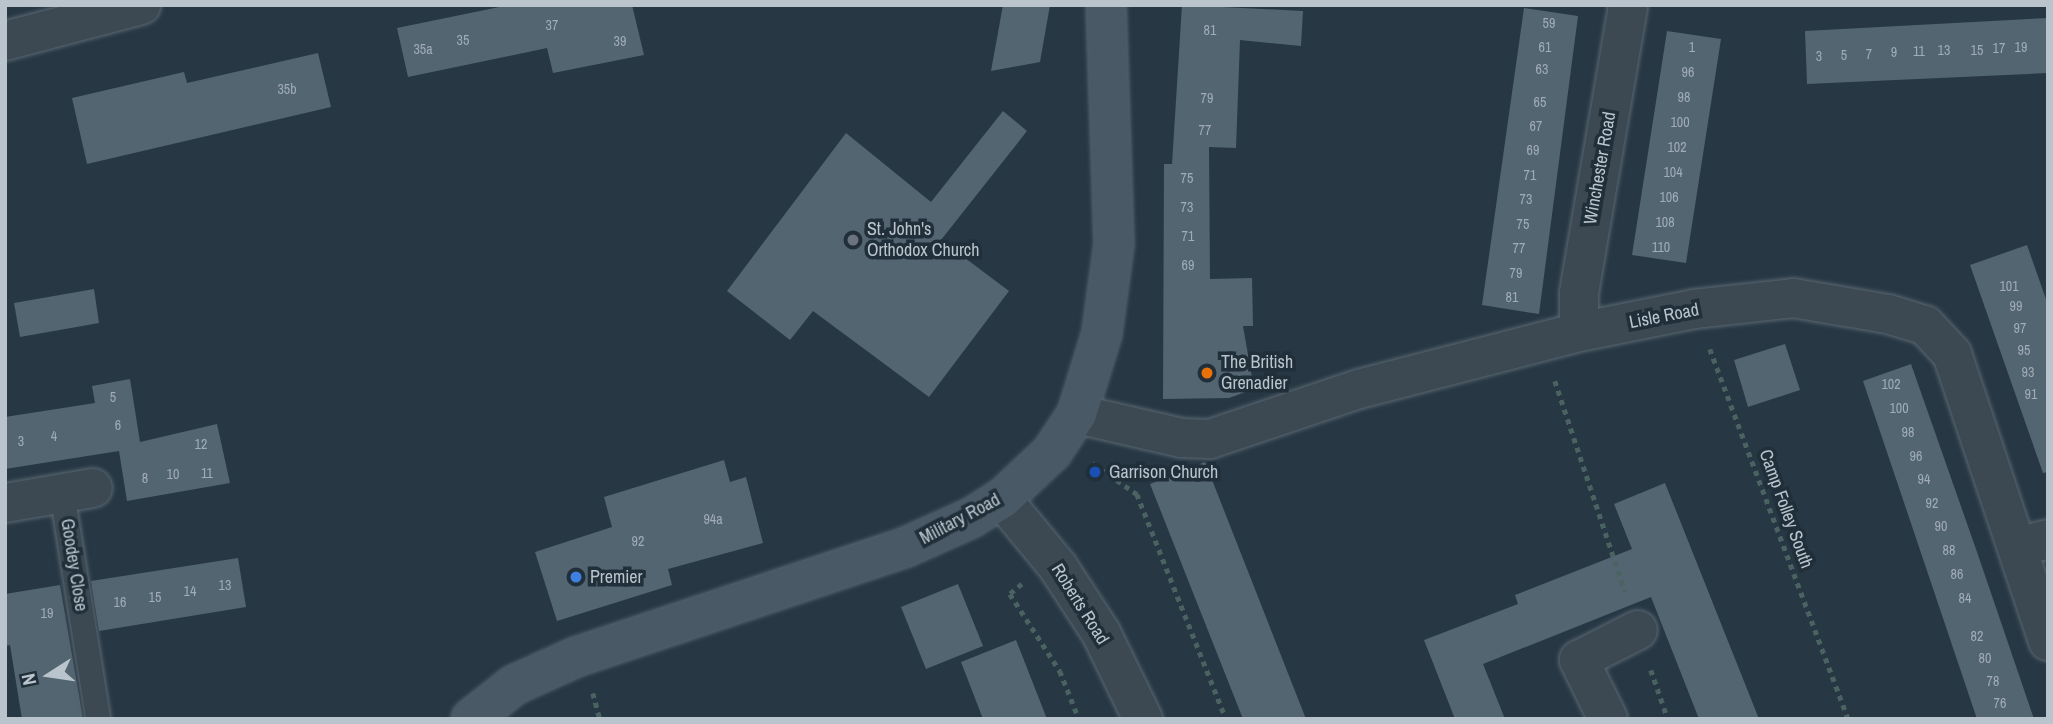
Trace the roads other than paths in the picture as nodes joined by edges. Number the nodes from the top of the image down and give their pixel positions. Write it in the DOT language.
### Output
graph roads {
  1 [pos="141,5"];
  2 [pos="1106,5"];
  3 [pos="1628,5"];
  4 [pos="5,41"];
  5 [pos="1579,332"];
  6 [pos="1068,428"];
  7 [pos="78,491"];
  8 [pos="1002,499"];
  9 [pos="5,503"];
  10 [pos="2032,543"];
  11 [pos="1638,630"];
  12 [pos="2048,641"];
  13 [pos="98,719"];
  14 [pos="471,719"];
  15 [pos="1143,719"];
  16 [pos="1608,719"];
  1 -- 4 [label="street"];
  2 -- 6 [label="street, Military Road"];
  3 -- 5 [label="street, Winchester Road"];
  5 -- 6 [label="street, Lisle Road"];
  5 -- 10 [label="street, Lisle Road"];
  6 -- 8 [label="street, Military Road"];
  7 -- 9 [label="street, Goodey Close"];
  7 -- 13 [label="lane, Goodey Close"];
  8 -- 14 [label="street, Military Road"];
  8 -- 15 [label="street, Roberts Road"];
  10 -- 12 [label="street, Lisle Road"];
  11 -- 16 [label="street"];
}
